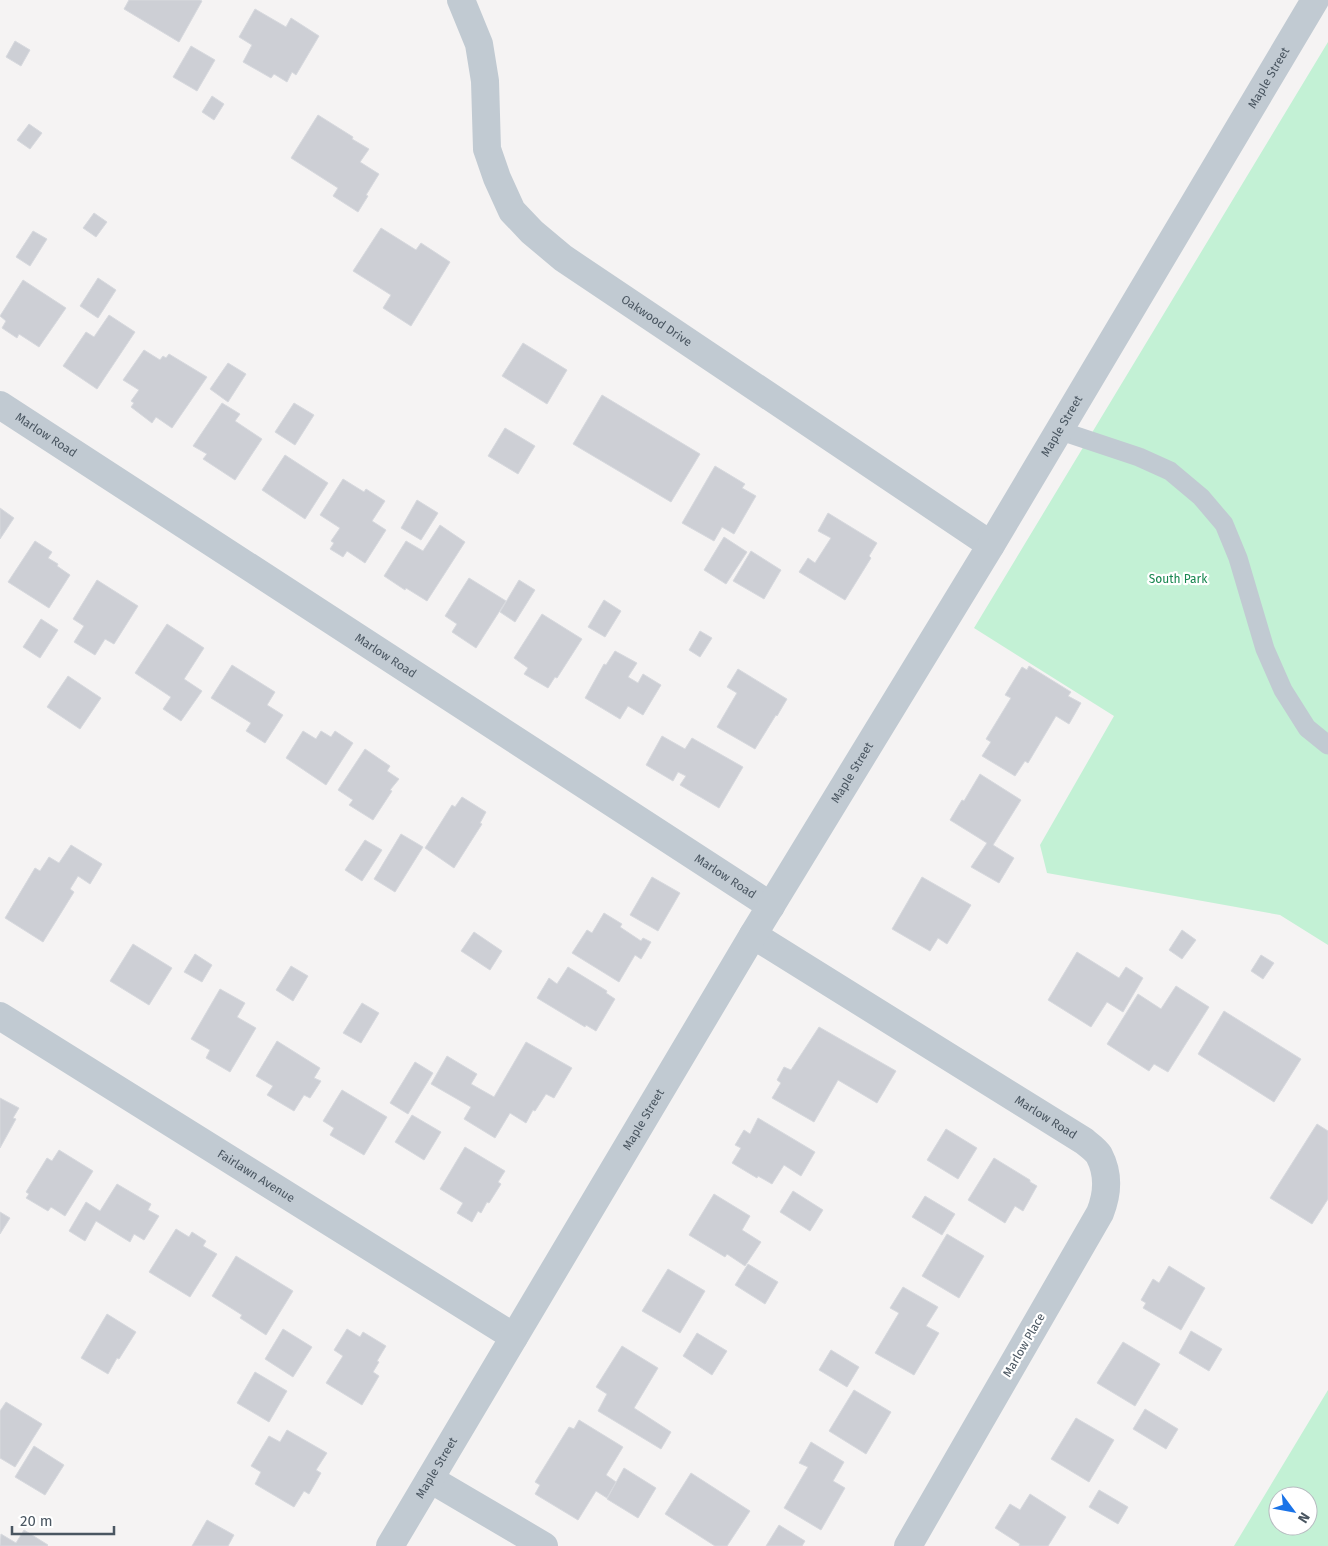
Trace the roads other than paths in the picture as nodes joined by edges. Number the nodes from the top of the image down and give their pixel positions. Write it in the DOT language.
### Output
graph roads {
  1 [pos="461,0"];
  2 [pos="1315,0"];
  3 [pos="0,405"];
  4 [pos="1058,430"];
  5 [pos="991,545"];
  6 [pos="1328,745"];
  7 [pos="771,906"];
  8 [pos="754,935"];
  9 [pos="0,1016"];
  10 [pos="1084,1141"];
  11 [pos="514,1337"];
  12 [pos="430,1479"];
  13 [pos="390,1546"];
  14 [pos="544,1546"];
  15 [pos="908,1546"];
  1 -- 5 [label="street, Oakwood Drive"];
  2 -- 4 [label="street, Maple Street"];
  3 -- 7 [label="street, Marlow Road"];
  4 -- 5 [label="street, Maple Street"];
  4 -- 6 [label="lane"];
  5 -- 7 [label="street, Maple Street"];
  7 -- 8 [label="street, Maple Street"];
  8 -- 10 [label="street, Marlow Road"];
  8 -- 11 [label="street, Maple Street"];
  9 -- 11 [label="street, Fairlawn Avenue"];
  10 -- 15 [label="street, Marlow Place"];
  11 -- 12 [label="street, Maple Street"];
  12 -- 13 [label="street, Maple Street"];
  12 -- 14 [label="street"];
}
